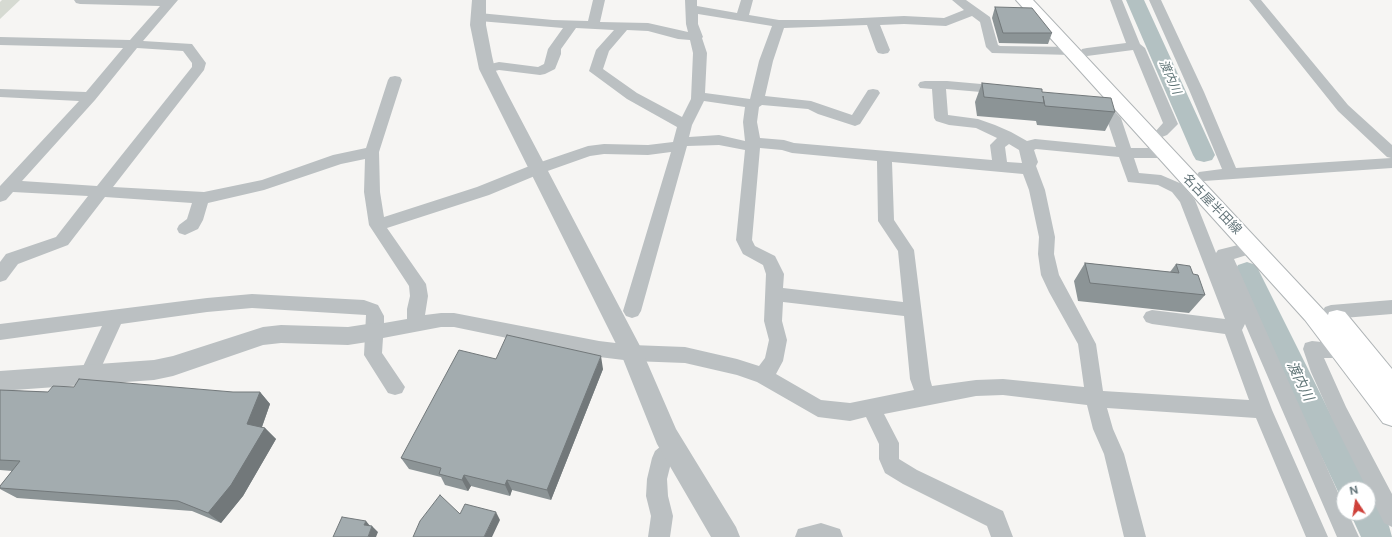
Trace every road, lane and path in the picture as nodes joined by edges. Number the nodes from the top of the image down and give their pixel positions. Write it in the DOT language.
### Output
graph roads {
  1 [pos="80,0"];
  2 [pos="599,0"];
  3 [pos="747,0"];
  4 [pos="958,0"];
  5 [pos="1024,0"];
  6 [pos="1038,0"];
  7 [pos="1116,0"];
  8 [pos="1155,0"];
  9 [pos="1256,0"];
  10 [pos="171,1"];
  11 [pos="691,5"];
  12 [pos="479,8"];
  13 [pos="972,11"];
  14 [pos="742,16"];
  15 [pos="872,21"];
  16 [pos="573,24"];
  17 [pos="779,24"];
  18 [pos="593,25"];
  19 [pos="624,26"];
  20 [pos="697,37"];
  21 [pos="0,41"];
  22 [pos="132,44"];
  23 [pos="1134,46"];
  24 [pos="883,50"];
  25 [pos="1079,52"];
  26 [pos="487,68"];
  27 [pos="395,80"];
  28 [pos="1017,91"];
  29 [pos="0,93"];
  30 [pos="874,93"];
  31 [pos="90,96"];
  32 [pos="698,96"];
  33 [pos="1086,97"];
  34 [pos="754,102"];
  35 [pos="686,125"];
  36 [pos="1162,132"];
  37 [pos="1006,135"];
  38 [pos="680,144"];
  39 [pos="752,145"];
  40 [pos="1026,147"];
  41 [pos="372,152"];
  42 [pos="1125,153"];
  43 [pos="1164,153"];
  44 [pos="1392,153"];
  45 [pos="884,157"];
  46 [pos="1392,163"];
  47 [pos="1000,167"];
  48 [pos="537,169"];
  49 [pos="1028,170"];
  50 [pos="1231,173"];
  51 [pos="1204,176"];
  52 [pos="4,191"];
  53 [pos="102,192"];
  54 [pos="201,198"];
  55 [pos="377,225"];
  56 [pos="185,229"];
  57 [pos="1254,247"];
  58 [pos="0,275"];
  59 [pos="775,294"];
  60 [pos="1392,306"];
  61 [pos="912,310"];
  62 [pos="632,311"];
  63 [pos="1331,312"];
  64 [pos="115,317"];
  65 [pos="1152,317"];
  66 [pos="416,324"];
  67 [pos="1232,327"];
  68 [pos="0,332"];
  69 [pos="374,332"];
  70 [pos="1342,350"];
  71 [pos="632,353"];
  72 [pos="88,375"];
  73 [pos="763,376"];
  74 [pos="0,381"];
  75 [pos="395,387"];
  76 [pos="1392,387"];
  77 [pos="926,396"];
  78 [pos="1095,399"];
  79 [pos="871,408"];
  80 [pos="1262,410"];
  81 [pos="1392,415"];
  82 [pos="674,449"];
  83 [pos="1392,516"];
  84 [pos="659,537"];
  85 [pos="726,537"];
  86 [pos="806,537"];
  87 [pos="832,537"];
  88 [pos="1002,537"];
  89 [pos="1135,537"];
  90 [pos="1317,537"];
  91 [pos="1348,537"];
  1 -- 10 [label="street"];
  2 -- 18 [label="street"];
  3 -- 14 [label="street"];
  4 -- 13 [label="street"];
  5 -- 25 [label="main road, 名古屋半田線"];
  6 -- 25 [label="main road, 名古屋半田線"];
  7 -- 23 [label="street"];
  8 -- 50 [label="street"];
  9 -- 44 [label="street"];
  10 -- 22 [label="street"];
  11 -- 14 [label="street"];
  11 -- 20 [label="street"];
  12 -- 16 [label="street"];
  12 -- 26 [label="street"];
  13 -- 15 [label="street"];
  13 -- 25 [label="street"];
  14 -- 17 [label="street"];
  15 -- 17 [label="street"];
  15 -- 24 [label="street"];
  16 -- 18 [label="street"];
  16 -- 26 [label="street"];
  17 -- 34 [label="street"];
  18 -- 19 [label="street"];
  19 -- 20 [label="street"];
  19 -- 35 [label="street"];
  20 -- 32 [label="street"];
  21 -- 22 [label="street"];
  22 -- 31 [label="street"];
  22 -- 53 [label="street"];
  23 -- 25 [label="street"];
  23 -- 36 [label="street"];
  25 -- 36 [label="main road, 名古屋半田線"];
  25 -- 43 [label="main road, 名古屋半田線"];
  26 -- 48 [label="street"];
  27 -- 41 [label="street"];
  28 -- 37 [label="street"];
  29 -- 31 [label="street"];
  30 -- 34 [label="street"];
  31 -- 52 [label="street"];
  32 -- 34 [label="street"];
  32 -- 35 [label="street"];
  33 -- 42 [label="street"];
  34 -- 39 [label="street"];
  35 -- 38 [label="street"];
  36 -- 51 [label="main road, 名古屋半田線"];
  37 -- 40 [label="street"];
  37 -- 47 [label="street"];
  38 -- 39 [label="street"];
  38 -- 48 [label="street"];
  38 -- 62 [label="street"];
  39 -- 45 [label="street"];
  39 -- 59 [label="street"];
  40 -- 42 [label="street"];
  40 -- 49 [label="street"];
  41 -- 54 [label="street"];
  41 -- 55 [label="street"];
  42 -- 43 [label="street"];
  42 -- 67 [label="street"];
  43 -- 57 [label="main road, 名古屋半田線"];
  45 -- 47 [label="street"];
  45 -- 61 [label="street"];
  46 -- 50 [label="street"];
  47 -- 49 [label="street"];
  48 -- 55 [label="street"];
  48 -- 71 [label="street"];
  49 -- 78 [label="street"];
  50 -- 51 [label="street"];
  51 -- 63 [label="main road, 名古屋半田線"];
  52 -- 53 [label="street"];
  53 -- 54 [label="street"];
  53 -- 58 [label="street"];
  54 -- 56 [label="street"];
  55 -- 66 [label="street"];
  57 -- 70 [label="main road, 名古屋半田線"];
  57 -- 91 [label="street"];
  59 -- 61 [label="street"];
  59 -- 73 [label="street"];
  60 -- 63 [label="street"];
  61 -- 77 [label="street"];
  63 -- 76 [label="main road, 名古屋半田線"];
  64 -- 68 [label="street"];
  64 -- 69 [label="street"];
  64 -- 72 [label="street"];
  65 -- 67 [label="street"];
  66 -- 69 [label="street"];
  66 -- 71 [label="street"];
  67 -- 80 [label="street"];
  69 -- 72 [label="street"];
  69 -- 75 [label="street"];
  70 -- 81 [label="main road, 名古屋半田線"];
  70 -- 83 [label="street"];
  71 -- 73 [label="street"];
  71 -- 82 [label="street"];
  72 -- 74 [label="street"];
  73 -- 79 [label="street"];
  77 -- 78 [label="street"];
  77 -- 79 [label="street"];
  78 -- 80 [label="street"];
  78 -- 89 [label="street"];
  79 -- 88 [label="street"];
  80 -- 90 [label="street"];
  82 -- 84 [label="street"];
  82 -- 85 [label="street"];
  86 -- 87 [label="street"];
}
